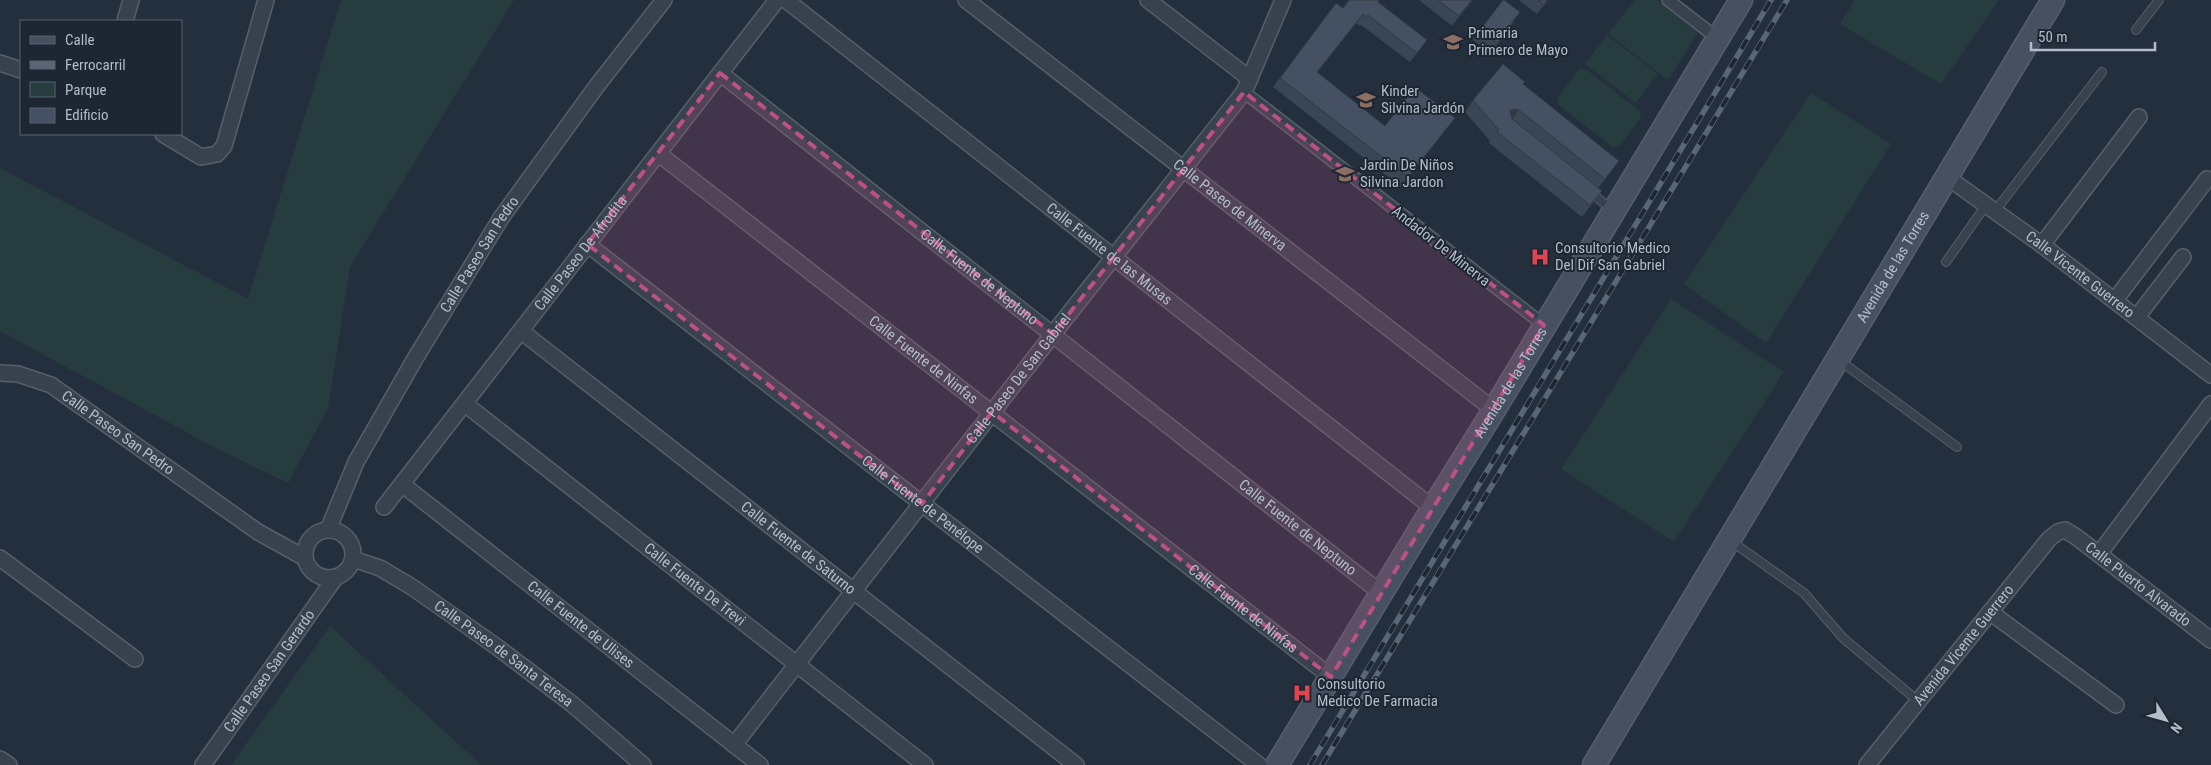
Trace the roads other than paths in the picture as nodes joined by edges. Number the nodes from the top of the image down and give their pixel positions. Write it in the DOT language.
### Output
graph roads {
  1 [pos="130,0"];
  2 [pos="266,0"];
  3 [pos="664,0"];
  4 [pos="778,0"];
  5 [pos="786,0"];
  6 [pos="966,0"];
  7 [pos="1148,0"];
  8 [pos="1283,0"];
  9 [pos="1668,0"];
  10 [pos="1740,0"];
  11 [pos="2053,0"];
  12 [pos="2159,0"];
  13 [pos="125,20"];
  14 [pos="2136,30"];
  15 [pos="1717,38"];
  16 [pos="0,63"];
  17 [pos="20,70"];
  18 [pos="2102,72"];
  19 [pos="720,73"];
  20 [pos="1247,85"];
  21 [pos="2139,117"];
  22 [pos="165,135"];
  23 [pos="659,154"];
  24 [pos="1184,170"];
  25 [pos="1947,177"];
  26 [pos="2207,179"];
  27 [pos="1585,188"];
  28 [pos="1991,208"];
  29 [pos="1614,210"];
  30 [pos="587,244"];
  31 [pos="2042,245"];
  32 [pos="1115,256"];
  33 [pos="2183,257"];
  34 [pos="1946,262"];
  35 [pos="2115,300"];
  36 [pos="2137,317"];
  37 [pos="1544,325"];
  38 [pos="521,331"];
  39 [pos="1053,334"];
  40 [pos="1838,359"];
  41 [pos="0,373"];
  42 [pos="2211,375"];
  43 [pos="465,404"];
  44 [pos="2211,404"];
  45 [pos="1494,410"];
  46 [pos="992,412"];
  47 [pos="1957,447"];
  48 [pos="403,485"];
  49 [pos="922,504"];
  50 [pos="384,507"];
  51 [pos="1433,508"];
  52 [pos="328,530"];
  53 [pos="2065,530"];
  54 [pos="1729,540"];
  55 [pos="2099,554"];
  56 [pos="0,558"];
  57 [pos="305,558"];
  58 [pos="353,559"];
  59 [pos="335,578"];
  60 [pos="852,591"];
  61 [pos="1381,593"];
  62 [pos="1990,612"];
  63 [pos="2211,640"];
  64 [pos="136,659"];
  65 [pos="797,664"];
  66 [pos="1331,676"];
  67 [pos="1918,701"];
  68 [pos="2116,705"];
  69 [pos="734,745"];
  70 [pos="0,759"];
  71 [pos="9,765"];
  72 [pos="203,765"];
  73 [pos="643,765"];
  74 [pos="760,765"];
  75 [pos="925,765"];
  76 [pos="1076,765"];
  77 [pos="1259,765"];
  78 [pos="1277,765"];
  79 [pos="1594,765"];
  80 [pos="1866,765"];
  1 -- 13 [label="street"];
  2 -- 22 [label="street"];
  3 -- 52 [label="street, Calle Paseo San Pedro"];
  4 -- 19 [label="street, Calle Paseo De Afrodita"];
  5 -- 32 [label="street, Calle Fuente de las Musas"];
  6 -- 24 [label="street, Calle Paseo de Minerva"];
  7 -- 20 [label="street"];
  8 -- 20 [label="street, Calle Paseo De San Gabriel"];
  9 -- 15 [label="street"];
  10 -- 15 [label="main road, Avenida de las Torres"];
  11 -- 25 [label="main road, Avenida de las Torres"];
  12 -- 14 [label="lane"];
  15 -- 29 [label="main road, Avenida de las Torres"];
  16 -- 17 [label="street"];
  18 -- 28 [label="lane"];
  19 -- 23 [label="street, Calle Paseo De Afrodita"];
  19 -- 39 [label="street, Calle Fuente de Neptuno"];
  20 -- 24 [label="street, Calle Paseo De San Gabriel"];
  20 -- 37 [label="street, Andador De Minerva"];
  21 -- 31 [label="street"];
  23 -- 30 [label="street, Calle Paseo De Afrodita"];
  23 -- 46 [label="street, Calle Fuente de Ninfas"];
  24 -- 32 [label="street, Calle Paseo De San Gabriel"];
  24 -- 45 [label="street, Calle Paseo de Minerva"];
  25 -- 28 [label="street, Calle Vicente Guerrero"];
  25 -- 40 [label="main road, Avenida de las Torres"];
  26 -- 35 [label="street"];
  27 -- 29 [label="lane"];
  28 -- 31 [label="street, Calle Vicente Guerrero"];
  28 -- 34 [label="lane"];
  29 -- 37 [label="main road, Avenida de las Torres"];
  30 -- 38 [label="street, Calle Paseo De Afrodita"];
  30 -- 49 [label="street, Calle Fuente de Penélope"];
  31 -- 35 [label="street, Calle Vicente Guerrero"];
  32 -- 39 [label="street, Calle Paseo De San Gabriel"];
  32 -- 51 [label="street, Calle Fuente de las Musas"];
  33 -- 36 [label="street"];
  35 -- 36 [label="street, Calle Vicente Guerrero"];
  36 -- 42 [label="street, Calle Vicente Guerrero"];
  37 -- 45 [label="main road, Avenida de las Torres"];
  38 -- 43 [label="street, Calle Paseo De Afrodita"];
  38 -- 60 [label="street, Calle Fuente de Saturno"];
  39 -- 46 [label="street, Calle Paseo De San Gabriel"];
  39 -- 61 [label="street, Calle Fuente de Neptuno"];
  40 -- 47 [label="lane"];
  40 -- 54 [label="main road, Avenida de las Torres"];
  41 -- 57 [label="street, Calle Paseo San Pedro"];
  43 -- 48 [label="street, Calle Paseo De Afrodita"];
  43 -- 65 [label="street, Calle Fuente De Trevi"];
  44 -- 55 [label="street"];
  45 -- 51 [label="main road, Avenida de las Torres"];
  46 -- 49 [label="street, Calle Paseo De San Gabriel"];
  46 -- 66 [label="street, Calle Fuente de Ninfas"];
  48 -- 50 [label="street, Calle Paseo De Afrodita"];
  48 -- 69 [label="street, Calle Fuente de Ulises"];
  49 -- 60 [label="street, Calle Paseo De San Gabriel"];
  49 -- 77 [label="street, Calle Fuente de Penélope"];
  51 -- 61 [label="main road, Avenida de las Torres"];
  52 -- 57 [label="street"];
  52 -- 58 [label="street"];
  53 -- 55 [label="street, Calle Puerto Alvarado"];
  53 -- 62 [label="street, Avenida Vicente Guerrero"];
  54 -- 67 [label="lane"];
  54 -- 79 [label="main road, Avenida de las Torres"];
  55 -- 63 [label="street, Calle Puerto Alvarado"];
  56 -- 64 [label="street"];
  57 -- 59 [label="street"];
  58 -- 59 [label="street"];
  58 -- 73 [label="street, Calle Paseo de Santa Teresa"];
  59 -- 72 [label="street, Calle Paseo San Gerardo"];
  60 -- 65 [label="street, Calle Paseo De San Gabriel"];
  60 -- 76 [label="street, Calle Fuente de Saturno"];
  61 -- 66 [label="main road, Avenida de las Torres"];
  62 -- 67 [label="street, Avenida Vicente Guerrero"];
  62 -- 68 [label="street"];
  65 -- 69 [label="street, Calle Paseo De San Gabriel"];
  65 -- 75 [label="street, Calle Fuente De Trevi"];
  66 -- 78 [label="main road, Avenida de las Torres"];
  67 -- 80 [label="street, Avenida Vicente Guerrero"];
  69 -- 74 [label="street, Calle Fuente de Ulises"];
  70 -- 71 [label="street"];
}
